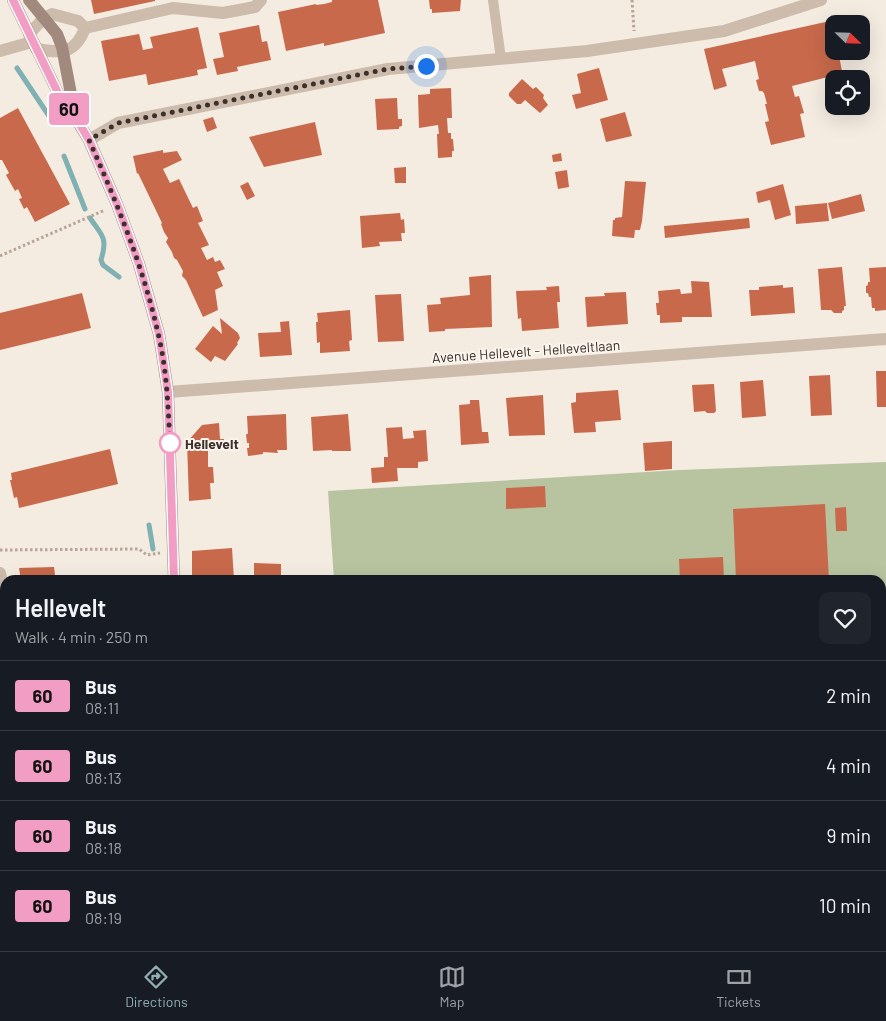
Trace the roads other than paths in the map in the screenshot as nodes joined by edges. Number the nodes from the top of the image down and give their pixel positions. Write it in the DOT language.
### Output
graph roads {
  1 [pos="13,0"];
  2 [pos="29,0"];
  3 [pos="261,0"];
  4 [pos="493,0"];
  5 [pos="821,0"];
  6 [pos="44,18"];
  7 [pos="85,28"];
  8 [pos="32,41"];
  9 [pos="0,51"];
  10 [pos="63,52"];
  11 [pos="501,59"];
  12 [pos="76,118"];
  13 [pos="89,140"];
  14 [pos="886,340"];
  15 [pos="168,392"];
  16 [pos="174,575"];
  1 -- 8 [label="main road"];
  2 -- 6 [label="main road"];
  3 -- 7 [label="street"];
  4 -- 11 [label="lane"];
  5 -- 11 [label="street"];
  6 -- 7 [label="street"];
  6 -- 8 [label="street"];
  6 -- 10 [label="main road"];
  7 -- 10 [label="street"];
  8 -- 9 [label="street"];
  8 -- 10 [label="street"];
  8 -- 12 [label="main road"];
  10 -- 12 [label="main road"];
  11 -- 13 [label="street"];
  12 -- 13 [label="main road"];
  13 -- 15 [label="main road"];
  14 -- 15 [label="street, Avenue Hellevelt - Helleveltlaan"];
  15 -- 16 [label="main road"];
}
